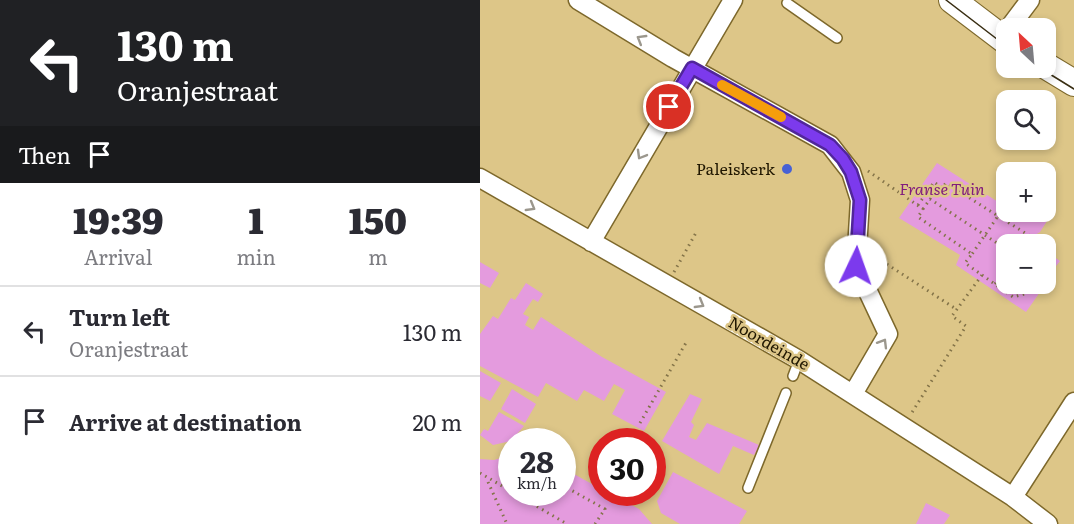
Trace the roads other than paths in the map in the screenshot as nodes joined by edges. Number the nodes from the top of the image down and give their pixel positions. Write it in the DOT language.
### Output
graph roads {
  1 [pos="578,0"];
  2 [pos="734,0"];
  3 [pos="952,0"];
  4 [pos="1030,0"];
  5 [pos="787,3"];
  6 [pos="1018,18"];
  7 [pos="996,29"];
  8 [pos="837,38"];
  9 [pos="692,68"];
  10 [pos="1056,72"];
  11 [pos="1074,83"];
  12 [pos="480,178"];
  13 [pos="591,242"];
  14 [pos="786,393"];
  15 [pos="853,394"];
  16 [pos="1074,402"];
  17 [pos="748,488"];
  18 [pos="1013,497"];
  19 [pos="1048,524"];
  9 -- 1 [label="street, one-way"];
  2 -- 9 [label="street"];
  3 -- 7 [label="street"];
  4 -- 6 [label="street"];
  5 -- 8 [label="lane"];
  9 -- 13 [label="street, one-way"];
  15 -- 9 [label="street, one-way"];
  10 -- 11 [label="street"];
  12 -- 13 [label="street, Noordeinde, one-way"];
  13 -- 15 [label="street, Noordeinde, one-way"];
  14 -- 17 [label="lane"];
  15 -- 18 [label="street, Noordeinde"];
  16 -- 18 [label="street"];
  18 -- 19 [label="street, Noordeinde"];
}
